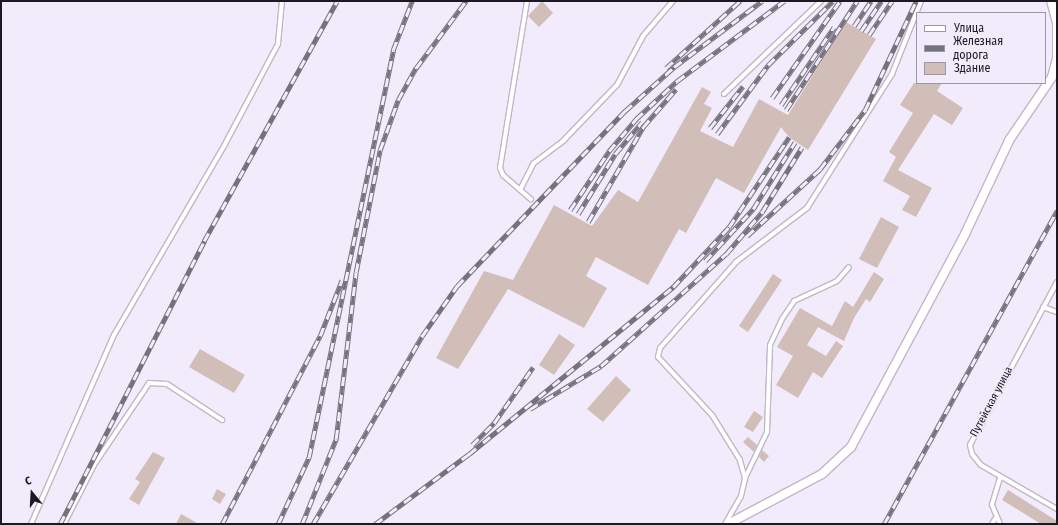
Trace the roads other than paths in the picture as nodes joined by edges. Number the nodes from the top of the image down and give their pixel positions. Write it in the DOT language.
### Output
graph roads {
  1 [pos="282,1"];
  2 [pos="526,1"];
  3 [pos="673,1"];
  4 [pos="821,1"];
  5 [pos="921,1"];
  6 [pos="1051,1"];
  7 [pos="917,12"];
  8 [pos="916,14"];
  9 [pos="724,94"];
  10 [pos="520,190"];
  11 [pos="531,199"];
  12 [pos="849,267"];
  13 [pos="1057,282"];
  14 [pos="1043,308"];
  15 [pos="1057,312"];
  16 [pos="222,420"];
  17 [pos="745,478"];
  18 [pos="1000,478"];
  19 [pos="1057,509"];
  20 [pos="995,519"];
  21 [pos="30,524"];
  22 [pos="64,524"];
  23 [pos="726,524"];
  24 [pos="992,524"];
  25 [pos="1000,524"];
  1 -- 21 [label="lane"];
  2 -- 10 [label="lane"];
  3 -- 10 [label="lane"];
  4 -- 9 [label="lane"];
  5 -- 7 [label="lane"];
  6 -- 23 [label="street"];
  8 -- 17 [label="lane"];
  10 -- 11 [label="lane"];
  12 -- 17 [label="lane"];
  13 -- 14 [label="lane, Путейская улица"];
  14 -- 15 [label="lane"];
  14 -- 18 [label="lane, Путейская улица"];
  16 -- 22 [label="lane"];
  17 -- 23 [label="lane"];
  18 -- 19 [label="lane, Путейская улица"];
  18 -- 20 [label="lane"];
  20 -- 24 [label="lane"];
  20 -- 25 [label="lane"];
}
